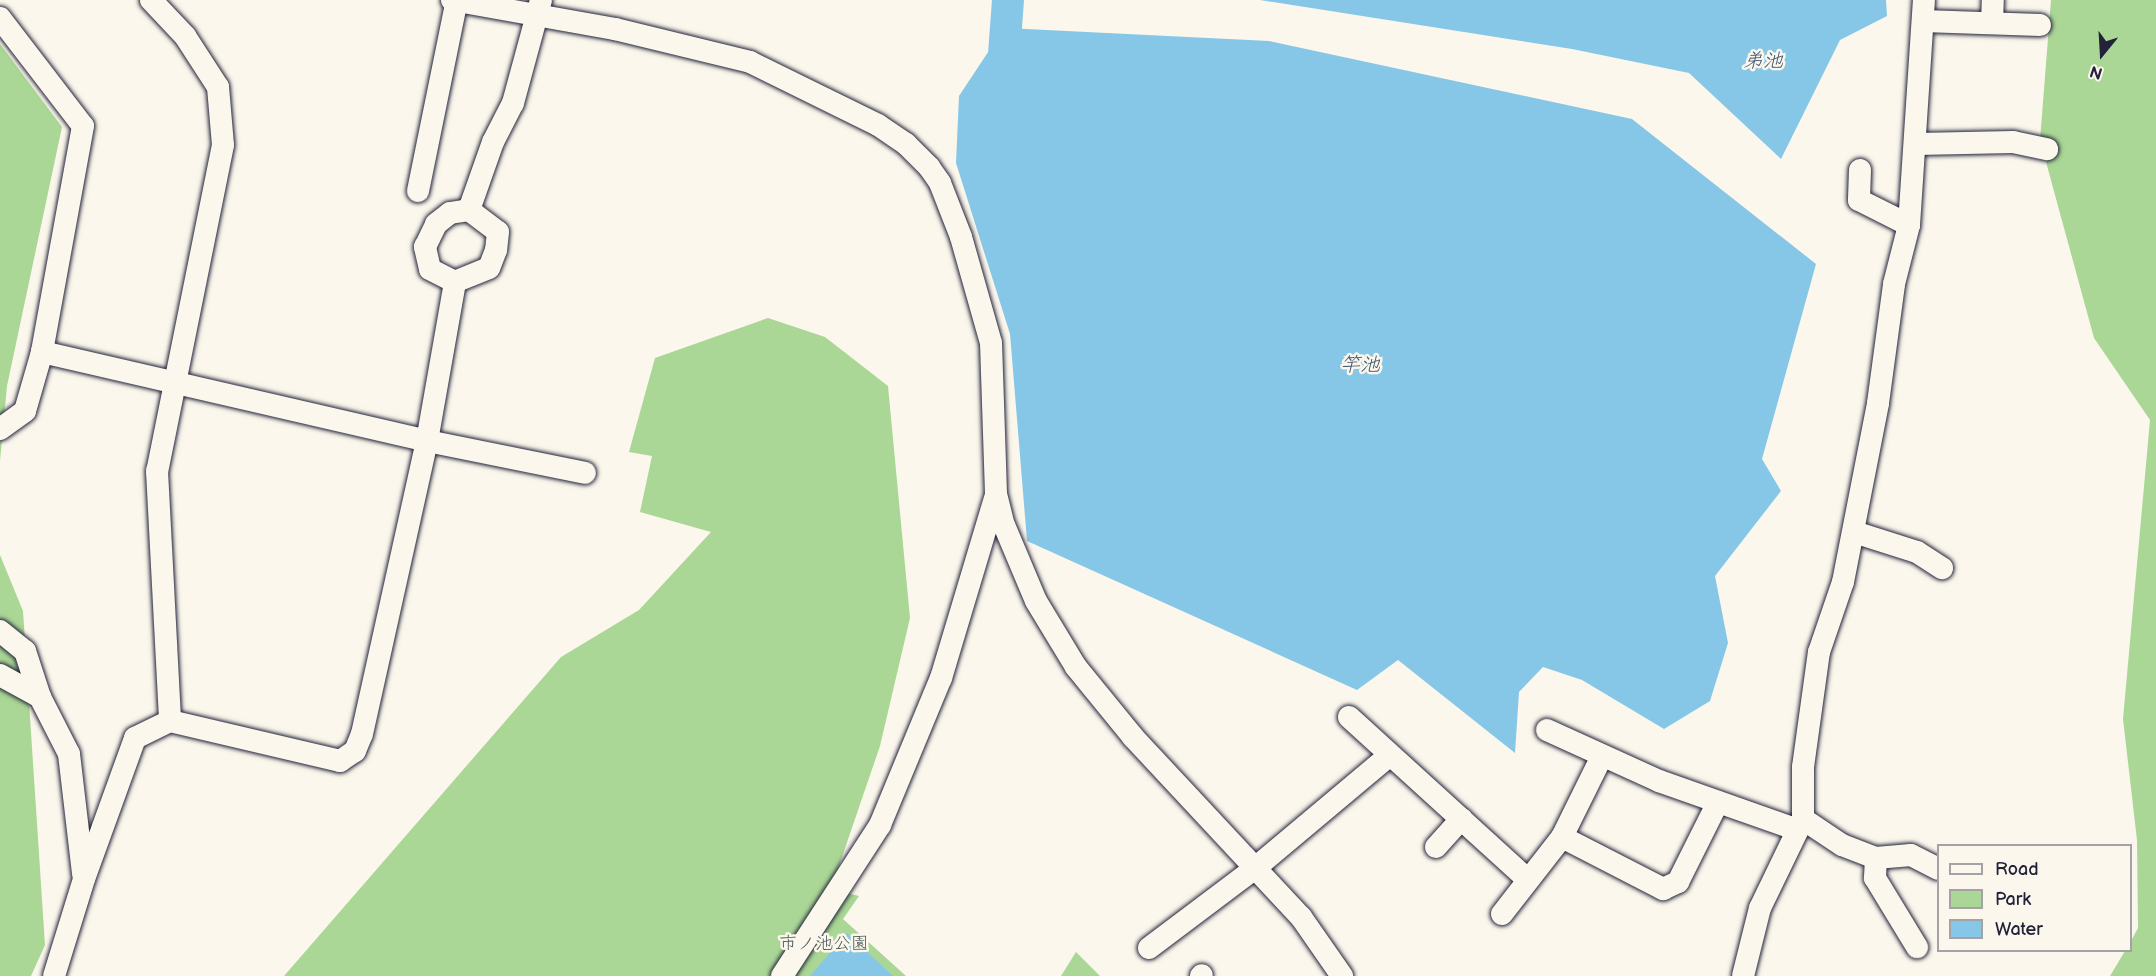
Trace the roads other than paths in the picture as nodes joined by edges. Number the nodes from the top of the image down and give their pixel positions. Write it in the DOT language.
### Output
graph roads {
  1 [pos="151,0"];
  2 [pos="455,0"];
  3 [pos="1993,0"];
  4 [pos="539,9"];
  5 [pos="1924,11"];
  6 [pos="0,18"];
  7 [pos="1992,24"];
  8 [pos="2040,25"];
  9 [pos="1917,144"];
  10 [pos="2047,149"];
  11 [pos="1860,170"];
  12 [pos="418,191"];
  13 [pos="469,210"];
  14 [pos="1909,225"];
  15 [pos="455,282"];
  16 [pos="42,352"];
  17 [pos="175,384"];
  18 [pos="0,429"];
  19 [pos="427,441"];
  20 [pos="585,473"];
  21 [pos="996,494"];
  22 [pos="1854,532"];
  23 [pos="1942,568"];
  24 [pos="0,631"];
  25 [pos="0,675"];
  26 [pos="40,697"];
  27 [pos="1349,717"];
  28 [pos="170,722"];
  29 [pos="1547,730"];
  30 [pos="1390,755"];
  31 [pos="1602,756"];
  32 [pos="1718,802"];
  33 [pos="1461,819"];
  34 [pos="1800,825"];
  35 [pos="1562,837"];
  36 [pos="1436,847"];
  37 [pos="1876,858"];
  38 [pos="1937,868"];
  39 [pos="1254,869"];
  40 [pos="84,879"];
  41 [pos="1528,880"];
  42 [pos="1502,914"];
  43 [pos="1917,947"];
  44 [pos="1149,948"];
  45 [pos="1746,975"];
  46 [pos="54,976"];
  47 [pos="782,976"];
  48 [pos="1342,976"];
  1 -- 17 [label="street"];
  2 -- 4 [label="street"];
  2 -- 12 [label="street"];
  3 -- 7 [label="street"];
  4 -- 13 [label="street"];
  4 -- 21 [label="street"];
  5 -- 7 [label="street"];
  5 -- 9 [label="street"];
  6 -- 16 [label="street"];
  7 -- 8 [label="street"];
  9 -- 10 [label="street"];
  9 -- 14 [label="street"];
  11 -- 14 [label="street"];
  13 -- 15 [label="street"];
  13 -- 15 [label="street"];
  14 -- 22 [label="street"];
  15 -- 19 [label="street"];
  16 -- 17 [label="street"];
  16 -- 18 [label="street"];
  17 -- 19 [label="street"];
  17 -- 28 [label="street"];
  19 -- 20 [label="street"];
  19 -- 28 [label="street"];
  21 -- 39 [label="street"];
  21 -- 47 [label="street"];
  22 -- 23 [label="street"];
  22 -- 34 [label="street"];
  24 -- 26 [label="street"];
  25 -- 26 [label="street"];
  26 -- 40 [label="street"];
  27 -- 30 [label="street"];
  28 -- 40 [label="street"];
  29 -- 31 [label="street"];
  30 -- 33 [label="street"];
  30 -- 39 [label="street"];
  31 -- 32 [label="street"];
  31 -- 35 [label="street"];
  32 -- 34 [label="street"];
  32 -- 35 [label="street"];
  33 -- 36 [label="street"];
  33 -- 41 [label="street"];
  34 -- 37 [label="street"];
  34 -- 45 [label="street"];
  35 -- 41 [label="street"];
  37 -- 38 [label="street"];
  37 -- 43 [label="street"];
  39 -- 44 [label="street"];
  39 -- 48 [label="street"];
  40 -- 46 [label="street"];
  41 -- 42 [label="street"];
}
